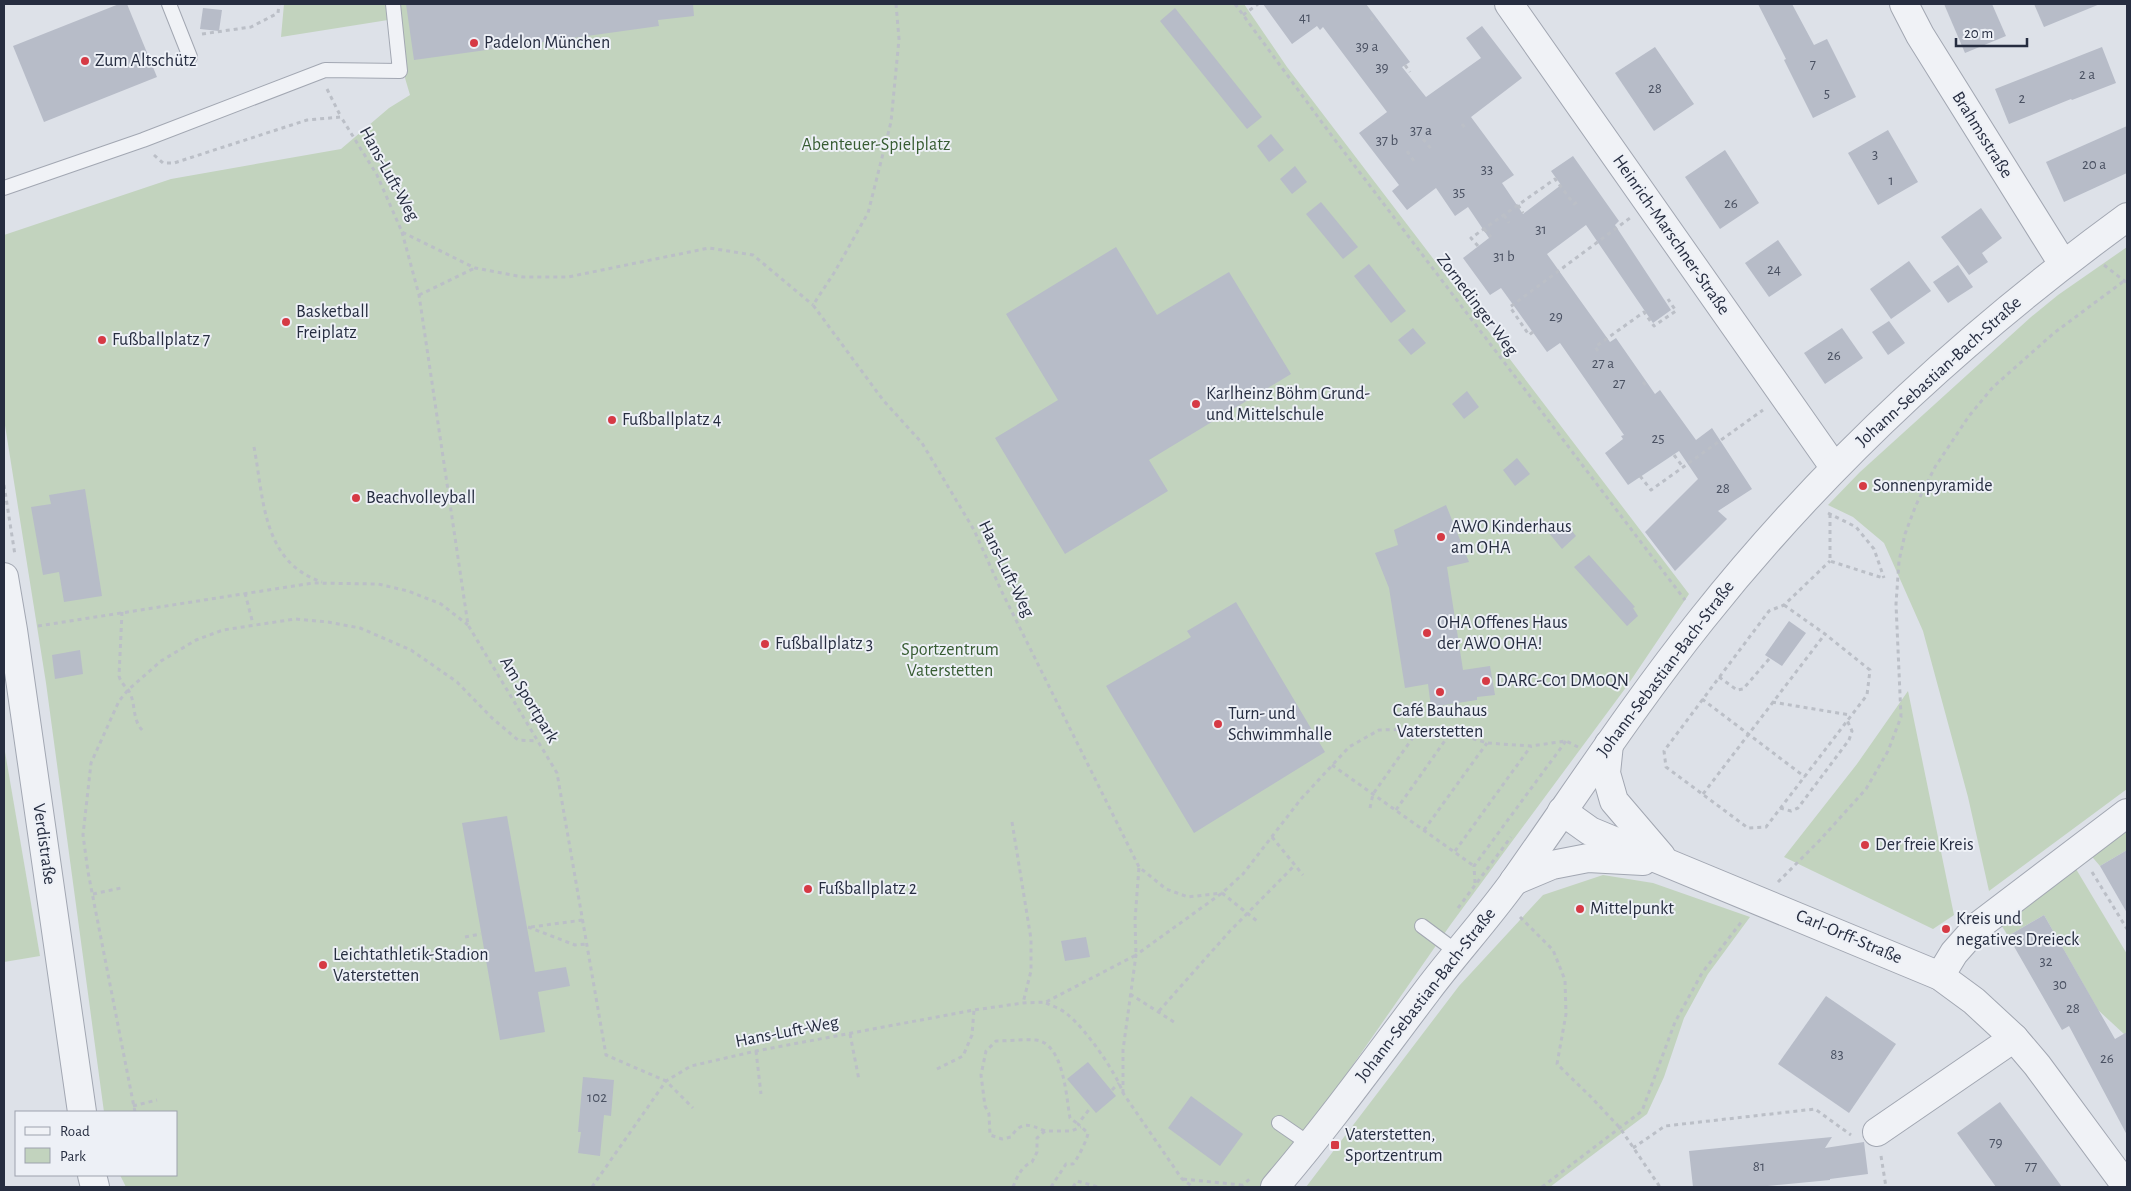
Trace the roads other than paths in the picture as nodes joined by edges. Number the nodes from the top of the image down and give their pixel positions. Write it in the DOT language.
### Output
graph roads {
  1 [pos="169,4"];
  2 [pos="393,4"];
  3 [pos="1509,4"];
  4 [pos="1904,4"];
  5 [pos="190,57"];
  6 [pos="4,188"];
  7 [pos="2127,217"];
  8 [pos="2062,264"];
  9 [pos="1834,467"];
  10 [pos="4,577"];
  11 [pos="1603,751"];
  12 [pos="1562,811"];
  13 [pos="2127,813"];
  14 [pos="1667,863"];
  15 [pos="1514,880"];
  16 [pos="1422,926"];
  17 [pos="1456,952"];
  18 [pos="1940,976"];
  19 [pos="2014,1038"];
  20 [pos="82,1111"];
  21 [pos="1279,1122"];
  22 [pos="1876,1132"];
  23 [pos="1311,1145"];
  24 [pos="1275,1187"];
  25 [pos="2127,1187"];
  1 -- 5 [label="lane"];
  2 -- 6 [label="lane"];
  3 -- 9 [label="street, Heinrich-Marschner-Straße"];
  4 -- 8 [label="street, Brahmsstraße"];
  7 -- 8 [label="street, Johann-Sebastian-Bach-Straße"];
  8 -- 9 [label="street, Johann-Sebastian-Bach-Straße"];
  9 -- 11 [label="street, Johann-Sebastian-Bach-Straße"];
  10 -- 20 [label="street, Verdistraße"];
  11 -- 12 [label="street, Johann-Sebastian-Bach-Straße"];
  11 -- 14 [label="street, Carl-Orff-Straße"];
  12 -- 14 [label="street, Carl-Orff-Straße"];
  12 -- 15 [label="street, Johann-Sebastian-Bach-Straße"];
  13 -- 18 [label="street"];
  14 -- 15 [label="street, Carl-Orff-Straße"];
  14 -- 18 [label="street, Carl-Orff-Straße"];
  15 -- 17 [label="street, Johann-Sebastian-Bach-Straße"];
  16 -- 17 [label="lane"];
  17 -- 23 [label="street, Johann-Sebastian-Bach-Straße"];
  18 -- 19 [label="street, Carl-Orff-Straße"];
  19 -- 22 [label="street"];
  19 -- 25 [label="street, Carl-Orff-Straße"];
  21 -- 23 [label="lane"];
  23 -- 24 [label="street, Johann-Sebastian-Bach-Straße"];
}
